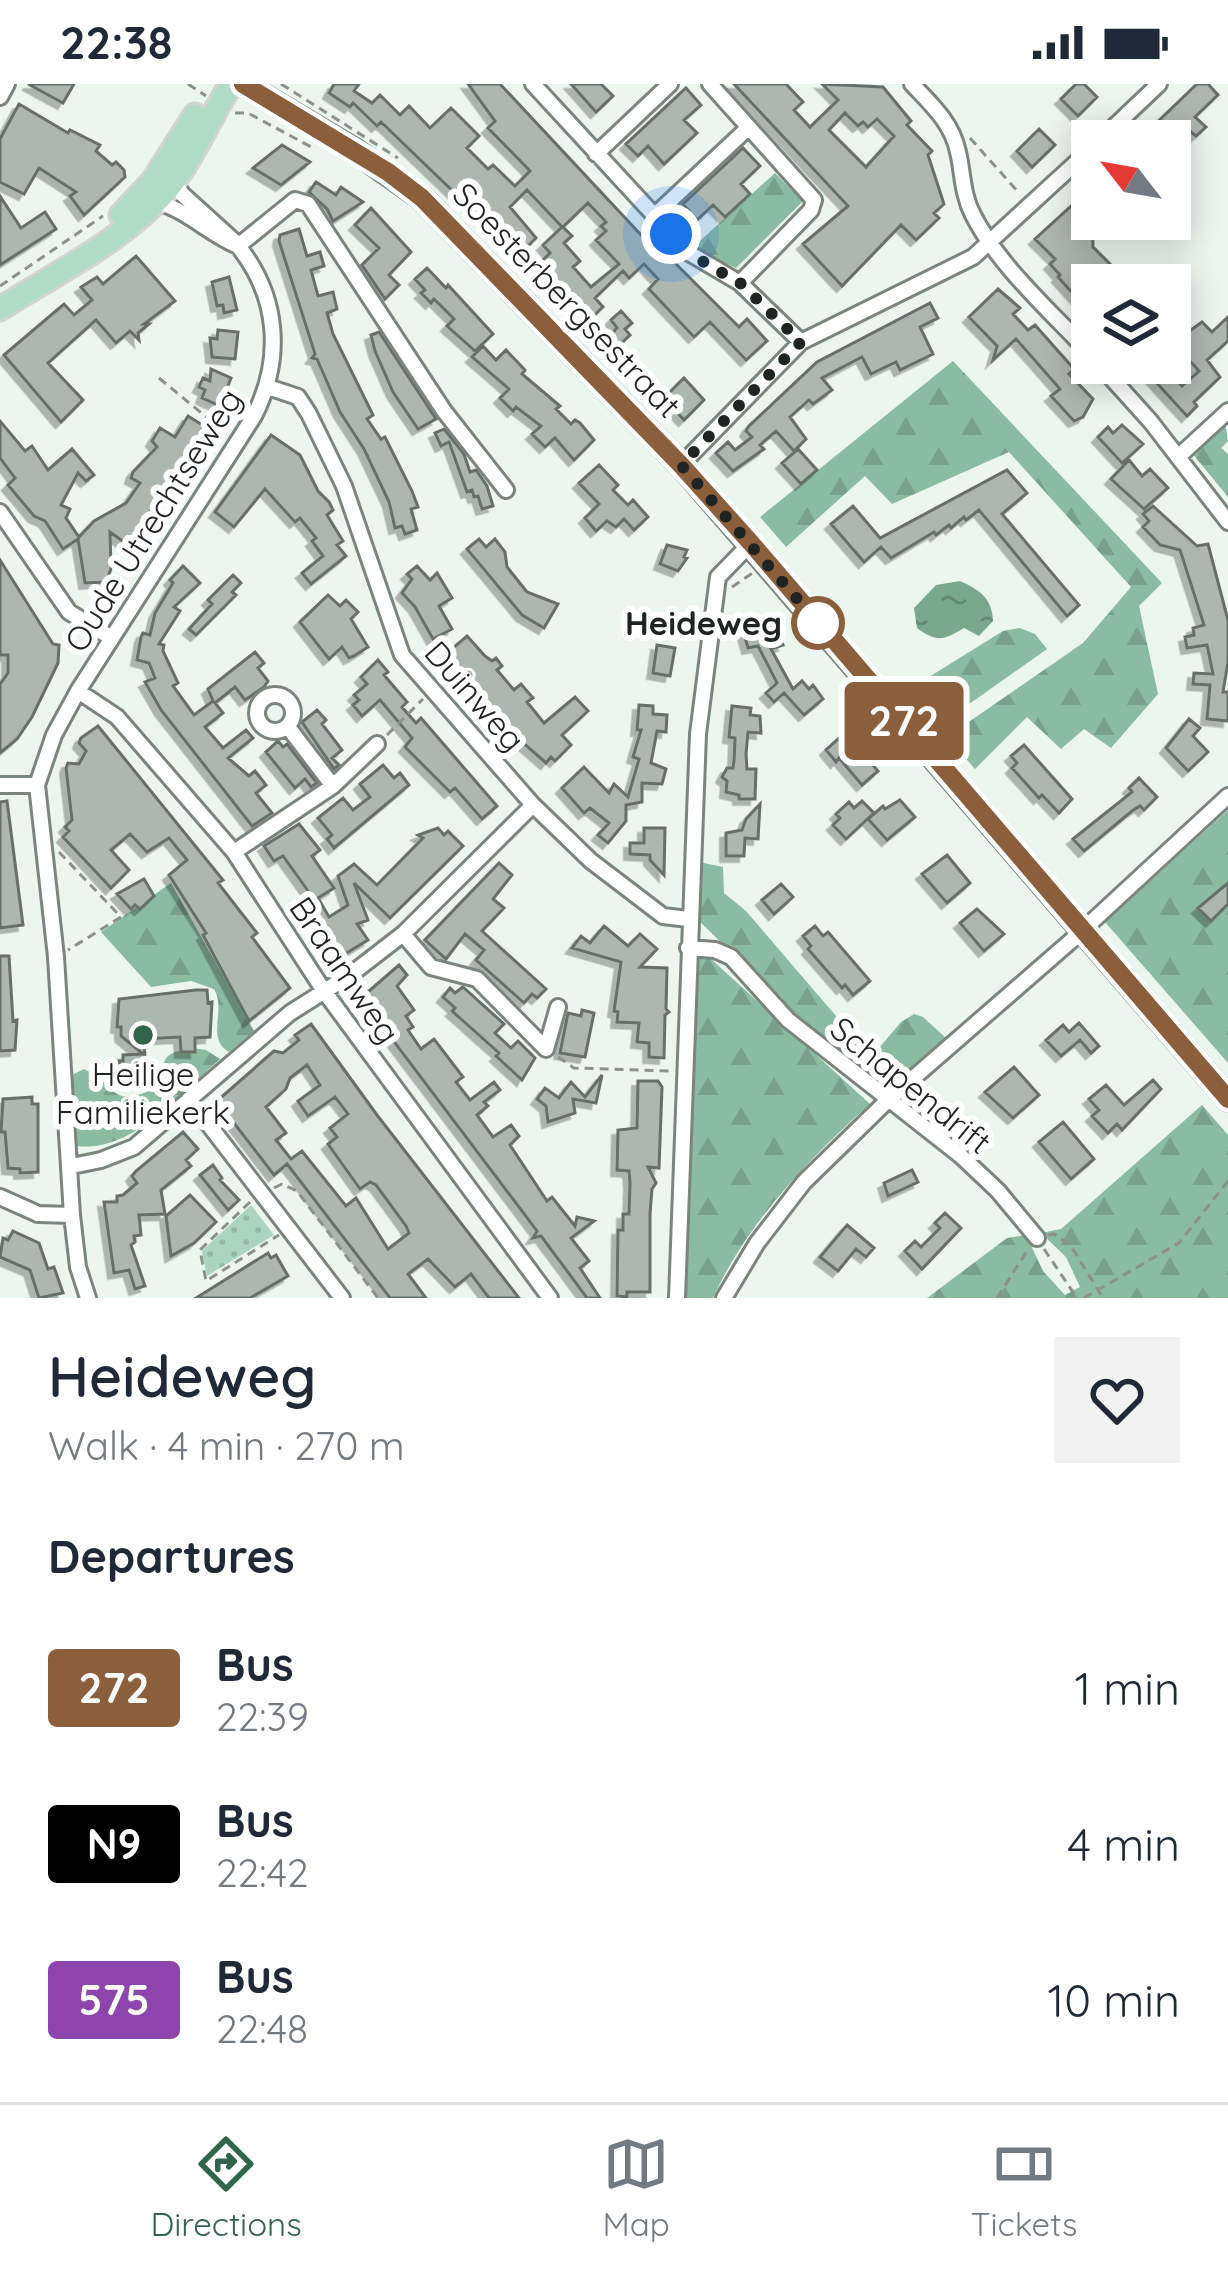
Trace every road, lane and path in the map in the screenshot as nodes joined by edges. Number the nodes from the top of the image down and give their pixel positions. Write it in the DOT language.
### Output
graph roads {
  1 [pos="7,84"];
  2 [pos="214,84"];
  3 [pos="231,84"];
  4 [pos="243,84"];
  5 [pos="670,84"];
  6 [pos="710,84"];
  7 [pos="912,84"];
  8 [pos="1159,84"];
  9 [pos="542,87"];
  10 [pos="0,97"];
  11 [pos="236,114"];
  12 [pos="943,116"];
  13 [pos="1121,120"];
  14 [pos="749,127"];
  15 [pos="320,150"];
  16 [pos="596,154"];
  17 [pos="1071,168"];
  18 [pos="174,181"];
  19 [pos="156,202"];
  20 [pos="1031,206"];
  21 [pos="112,208"];
  22 [pos="654,216"];
  23 [pos="992,244"];
  24 [pos="238,246"];
  25 [pos="740,283"];
  26 [pos="0,286"];
  27 [pos="0,296"];
  28 [pos="0,309"];
  29 [pos="1071,333"];
  30 [pos="801,342"];
  31 [pos="159,378"];
  32 [pos="1116,384"];
  33 [pos="268,387"];
  34 [pos="1228,411"];
  35 [pos="237,441"];
  36 [pos="1178,457"];
  37 [pos="681,465"];
  38 [pos="506,490"];
  39 [pos="0,512"];
  40 [pos="1228,522"];
  41 [pos="744,549"];
  42 [pos="714,599"];
  43 [pos="110,637"];
  44 [pos="432,689"];
  45 [pos="78,691"];
  46 [pos="288,727"];
  47 [pos="377,744"];
  48 [pos="0,785"];
  49 [pos="37,785"];
  50 [pos="333,786"];
  51 [pos="1228,796"];
  52 [pos="533,805"];
  53 [pos="41,842"];
  54 [pos="234,852"];
  55 [pos="688,919"];
  56 [pos="1084,930"];
  57 [pos="403,934"];
  58 [pos="688,948"];
  59 [pos="56,957"];
  60 [pos="324,991"];
  61 [pos="558,1007"];
  62 [pos="546,1049"];
  63 [pos="684,1076"];
  64 [pos="189,1099"];
  65 [pos="1228,1099"];
  66 [pos="888,1100"];
  67 [pos="72,1166"];
  68 [pos="1228,1181"];
  69 [pos="260,1195"];
  70 [pos="0,1197"];
  71 [pos="72,1215"];
  72 [pos="288,1230"];
  73 [pos="1037,1238"];
  74 [pos="1098,1290"];
  75 [pos="88,1298"];
  76 [pos="342,1298"];
  77 [pos="378,1298"];
  78 [pos="550,1298"];
  79 [pos="677,1298"];
  80 [pos="724,1298"];
  81 [pos="997,1298"];
  82 [pos="1080,1298"];
  83 [pos="1103,1298"];
  1 -- 10 [label="street"];
  2 -- 27 [label="main road"];
  3 -- 18 [label="main road"];
  4 -- 37 [label="main road, Soesterbergsestraat"];
  5 -- 16 [label="street"];
  6 -- 14 [label="street"];
  7 -- 12 [label="street"];
  8 -- 13 [label="street"];
  9 -- 16 [label="street"];
  11 -- 15 [label="path"];
  12 -- 20 [label="path"];
  12 -- 23 [label="street"];
  14 -- 22 [label="street"];
  14 -- 25 [label="street"];
  16 -- 22 [label="street"];
  17 -- 20 [label="street"];
  18 -- 19 [label="main road"];
  18 -- 24 [label="street, Oude Utrechtseweg"];
  19 -- 24 [label="street"];
  19 -- 28 [label="main road"];
  20 -- 23 [label="street"];
  21 -- 26 [label="path"];
  22 -- 25 [label="street"];
  23 -- 29 [label="street"];
  23 -- 30 [label="street"];
  24 -- 33 [label="street, Oude Utrechtseweg"];
  24 -- 38 [label="street"];
  25 -- 30 [label="street"];
  30 -- 37 [label="street"];
  31 -- 35 [label="path"];
  32 -- 36 [label="street"];
  33 -- 35 [label="street, Oude Utrechtseweg"];
  33 -- 44 [label="street, Duinweg"];
  34 -- 36 [label="street"];
  35 -- 43 [label="street, Oude Utrechtseweg"];
  36 -- 40 [label="street"];
  37 -- 41 [label="main road, Soesterbergsestraat"];
  39 -- 43 [label="street"];
  41 -- 42 [label="street"];
  41 -- 42 [label="path"];
  41 -- 56 [label="main road, Soesterbergsestraat"];
  42 -- 55 [label="street"];
  43 -- 45 [label="street, Oude Utrechtseweg"];
  44 -- 47 [label="path"];
  44 -- 52 [label="street, Duinweg"];
  45 -- 49 [label="street, Oude Utrechtseweg"];
  45 -- 54 [label="street, Braamweg"];
  46 -- 50 [label="street"];
  47 -- 50 [label="street"];
  48 -- 49 [label="street"];
  49 -- 53 [label="street"];
  50 -- 54 [label="street"];
  51 -- 56 [label="street"];
  52 -- 55 [label="street, Duinweg"];
  52 -- 57 [label="street"];
  53 -- 59 [label="street"];
  53 -- 59 [label="path"];
  54 -- 60 [label="street, Braamweg"];
  55 -- 58 [label="street"];
  56 -- 65 [label="main road, Soesterbergsestraat"];
  56 -- 66 [label="street"];
  57 -- 60 [label="street"];
  57 -- 62 [label="street"];
  58 -- 63 [label="street"];
  58 -- 66 [label="street, Schapendrift"];
  59 -- 67 [label="street"];
  60 -- 64 [label="street"];
  60 -- 78 [label="street, Braamweg"];
  61 -- 62 [label="street"];
  62 -- 63 [label="path"];
  63 -- 79 [label="street"];
  64 -- 67 [label="street"];
  64 -- 69 [label="street"];
  66 -- 73 [label="street, Schapendrift"];
  66 -- 80 [label="street"];
  67 -- 71 [label="street"];
  68 -- 74 [label="path"];
  69 -- 72 [label="street"];
  69 -- 72 [label="path"];
  69 -- 77 [label="path"];
  70 -- 71 [label="street"];
  71 -- 75 [label="street"];
  72 -- 76 [label="street"];
  73 -- 74 [label="path"];
  73 -- 81 [label="path"];
  73 -- 82 [label="path"];
  74 -- 82 [label="path"];
  74 -- 83 [label="path"];
}
